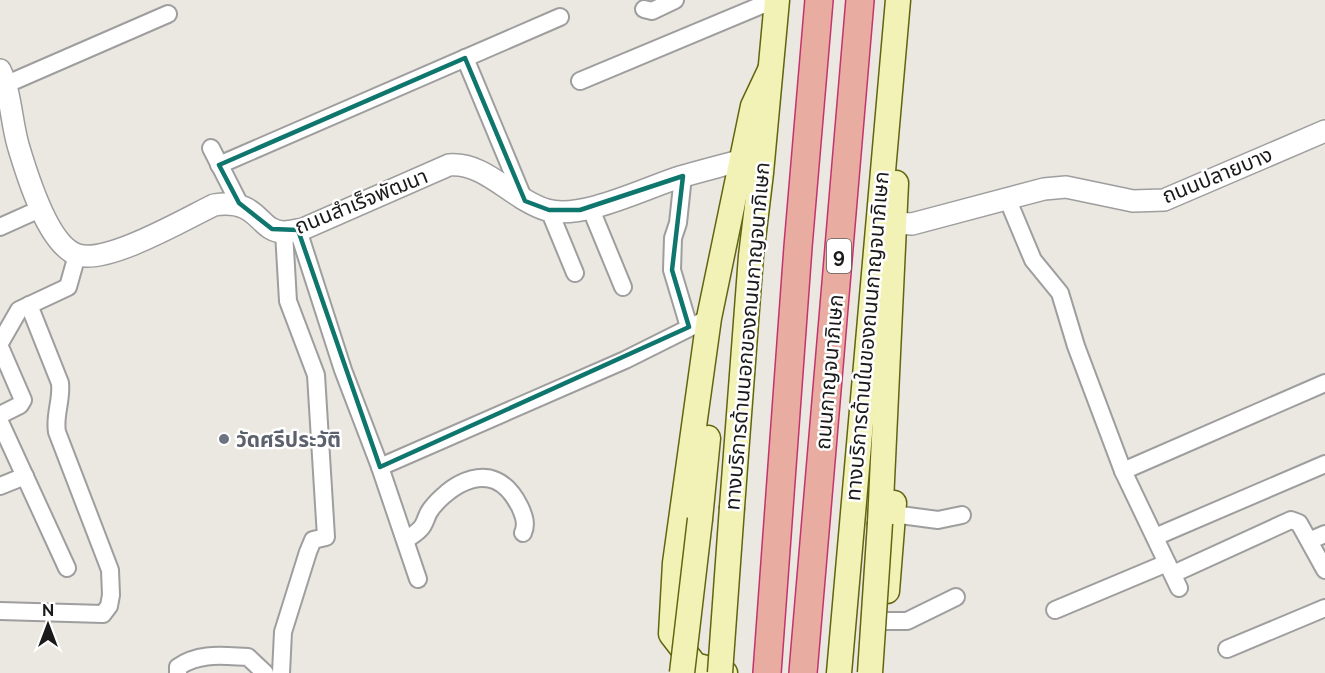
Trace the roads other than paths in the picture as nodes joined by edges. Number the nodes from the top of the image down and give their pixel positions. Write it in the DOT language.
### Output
graph roads {
  1 [pos="675,0"];
  2 [pos="775,0"];
  3 [pos="819,0"];
  4 [pos="860,0"];
  5 [pos="898,0"];
  6 [pos="644,9"];
  7 [pos="168,14"];
  8 [pos="560,17"];
  9 [pos="465,58"];
  10 [pos="770,70"];
  11 [pos="580,81"];
  12 [pos="4,85"];
  13 [pos="890,87"];
  14 [pos="1325,131"];
  15 [pos="212,148"];
  16 [pos="742,160"];
  17 [pos="219,165"];
  18 [pos="683,176"];
  19 [pos="1007,198"];
  20 [pos="521,200"];
  21 [pos="239,203"];
  22 [pos="590,207"];
  23 [pos="40,209"];
  24 [pos="549,210"];
  25 [pos="731,222"];
  26 [pos="895,223"];
  27 [pos="0,227"];
  28 [pos="291,231"];
  29 [pos="77,255"];
  30 [pos="575,273"];
  31 [pos="623,287"];
  32 [pos="880,296"];
  33 [pos="29,305"];
  34 [pos="699,322"];
  35 [pos="0,345"];
  36 [pos="1325,384"];
  37 [pos="0,415"];
  38 [pos="0,422"];
  39 [pos="1325,464"];
  40 [pos="380,466"];
  41 [pos="1123,471"];
  42 [pos="25,476"];
  43 [pos="0,486"];
  44 [pos="962,515"];
  45 [pos="887,518"];
  46 [pos="523,533"];
  47 [pos="1155,537"];
  48 [pos="1318,537"];
  49 [pos="406,540"];
  50 [pos="67,568"];
  51 [pos="1325,570"];
  52 [pos="1173,575"];
  53 [pos="418,579"];
  54 [pos="956,597"];
  55 [pos="1325,608"];
  56 [pos="1055,610"];
  57 [pos="0,611"];
  58 [pos="885,621"];
  59 [pos="1227,649"];
  60 [pos="178,673"];
  61 [pos="265,673"];
  62 [pos="281,673"];
  63 [pos="682,673"];
  64 [pos="722,673"];
  65 [pos="767,673"];
  66 [pos="803,673"];
  67 [pos="840,673"];
  68 [pos="870,673"];
  1 -- 6 [label="street"];
  2 -- 10 [label="main road, ทางบริการด้านนอกของถนนกาญจนาภิเษก"];
  2 -- 11 [label="street"];
  3 -- 65 [label="highway, ถนนกาญจนาภิเษก / 9"];
  4 -- 66 [label="highway, ถนนกาญจนาภิเษก / 9"];
  5 -- 13 [label="main road, ทางบริการด้านในของถนนกาญจนาภิเษก"];
  7 -- 12 [label="street"];
  8 -- 9 [label="street"];
  9 -- 17 [label="street"];
  9 -- 20 [label="street"];
  10 -- 16 [label="main road"];
  10 -- 64 [label="main road, ทางบริการด้านนอกของถนนกาญจนาภิเษก, bridge"];
  12 -- 23 [label="street"];
  13 -- 26 [label="main road"];
  13 -- 32 [label="main road, ทางบริการด้านในของถนนกาญจนาภิเษก"];
  14 -- 19 [label="street, ถนนปลายบาง"];
  15 -- 17 [label="street"];
  16 -- 18 [label="street, ถนนสำเร็จพัฒนา"];
  16 -- 25 [label="main road"];
  17 -- 21 [label="street"];
  18 -- 22 [label="street, ถนนสำเร็จพัฒนา"];
  18 -- 34 [label="street"];
  19 -- 26 [label="street, ถนนปลายบาง"];
  19 -- 41 [label="street"];
  20 -- 24 [label="street, ถนนสำเร็จพัฒนา"];
  20 -- 28 [label="street, ถนนสำเร็จพัฒนา"];
  21 -- 28 [label="street, ถนนสำเร็จพัฒนา"];
  21 -- 29 [label="street"];
  22 -- 24 [label="street, ถนนสำเร็จพัฒนา"];
  22 -- 31 [label="street"];
  23 -- 27 [label="street"];
  23 -- 29 [label="street"];
  24 -- 30 [label="street"];
  25 -- 34 [label="main road"];
  25 -- 63 [label="main road, bridge"];
  26 -- 32 [label="main road"];
  28 -- 40 [label="street"];
  28 -- 62 [label="street"];
  29 -- 33 [label="street"];
  32 -- 45 [label="main road"];
  32 -- 67 [label="main road, ทางบริการด้านในของถนนกาญจนาภิเษก"];
  33 -- 35 [label="street"];
  33 -- 57 [label="street"];
  34 -- 40 [label="street"];
  34 -- 64 [label="main road"];
  35 -- 37 [label="street"];
  36 -- 41 [label="street"];
  38 -- 42 [label="street"];
  39 -- 47 [label="street"];
  40 -- 49 [label="street"];
  41 -- 47 [label="street"];
  42 -- 43 [label="street"];
  42 -- 50 [label="street"];
  44 -- 45 [label="street"];
  45 -- 58 [label="main road"];
  45 -- 68 [label="main road, bridge"];
  46 -- 49 [label="street"];
  47 -- 52 [label="street"];
  48 -- 51 [label="street"];
  48 -- 52 [label="street"];
  49 -- 53 [label="street"];
  52 -- 56 [label="street"];
  54 -- 58 [label="street"];
  55 -- 59 [label="street"];
  58 -- 67 [label="main road"];
  60 -- 61 [label="street"];
}
